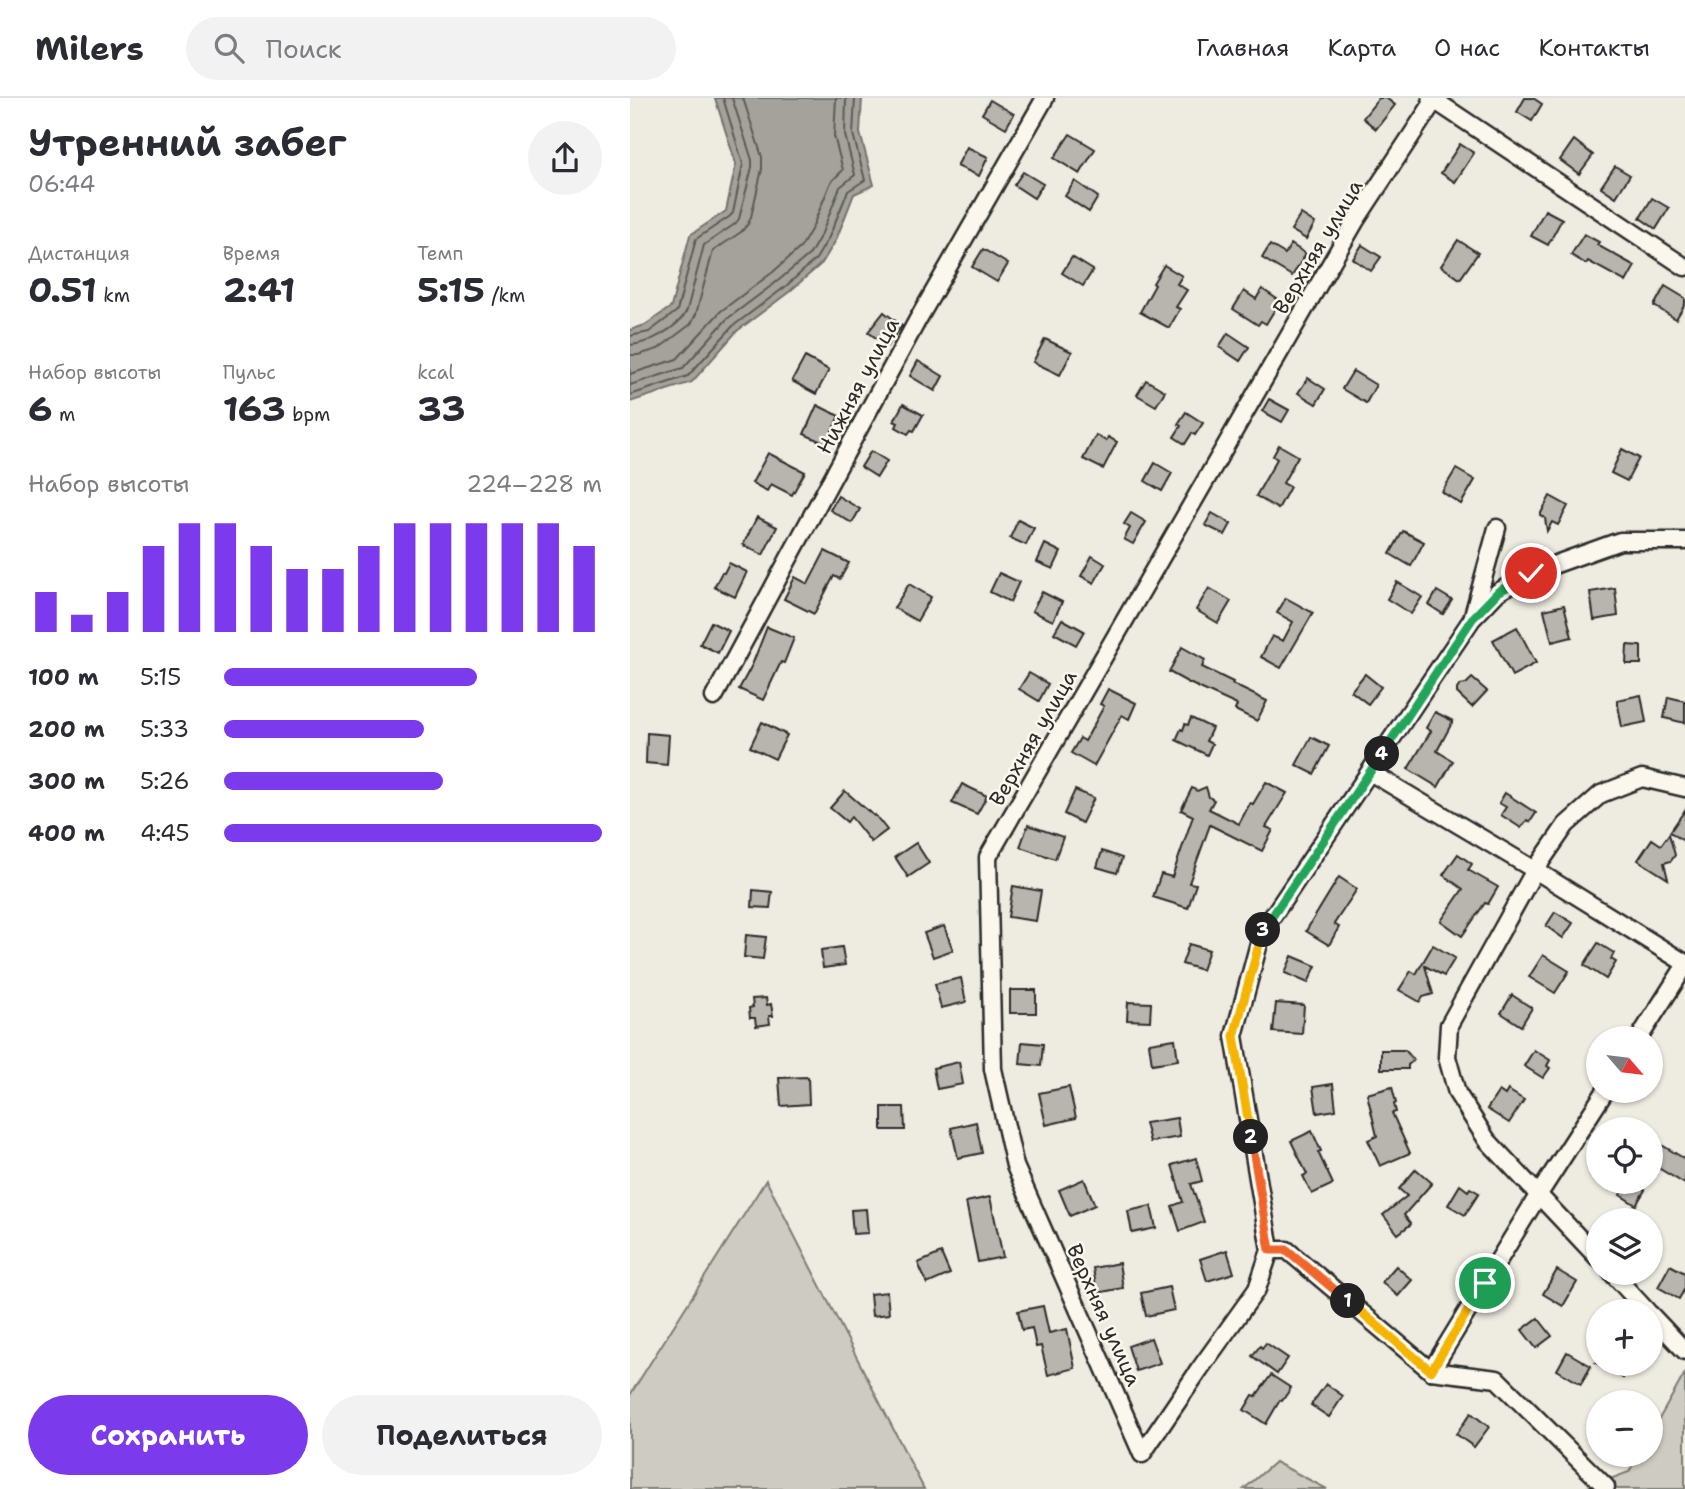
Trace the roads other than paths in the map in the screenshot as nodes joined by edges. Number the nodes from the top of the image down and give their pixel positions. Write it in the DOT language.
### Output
graph roads {
  1 [pos="1045,98"];
  2 [pos="1433,99"];
  3 [pos="1685,267"];
  4 [pos="1497,528"];
  5 [pos="1685,541"];
  6 [pos="1472,619"];
  7 [pos="714,698"];
  8 [pos="1370,772"];
  9 [pos="1685,788"];
  10 [pos="1535,870"];
  11 [pos="1685,965"];
  12 [pos="1647,1026"];
  13 [pos="1598,1103"];
  14 [pos="1539,1195"];
  15 [pos="1586,1245"];
  16 [pos="1270,1250"];
  17 [pos="1623,1285"];
  18 [pos="1637,1299"];
  19 [pos="1663,1327"];
  20 [pos="1685,1351"];
  21 [pos="1431,1371"];
  22 [pos="1606,1487"];
  1 -- 7 [label="street, Нижняя улица"];
  2 -- 3 [label="street"];
  2 -- 16 [label="street, Верхняя улица"];
  4 -- 6 [label="street"];
  5 -- 6 [label="street"];
  6 -- 8 [label="street"];
  8 -- 10 [label="street"];
  8 -- 16 [label="street"];
  9 -- 10 [label="street"];
  10 -- 11 [label="street"];
  10 -- 14 [label="street"];
  11 -- 12 [label="street"];
  13 -- 14 [label="street"];
  14 -- 15 [label="street"];
  14 -- 21 [label="street"];
  16 -- 21 [label="street"];
  17 -- 18 [label="street"];
  19 -- 20 [label="street"];
  21 -- 22 [label="street"];
}
